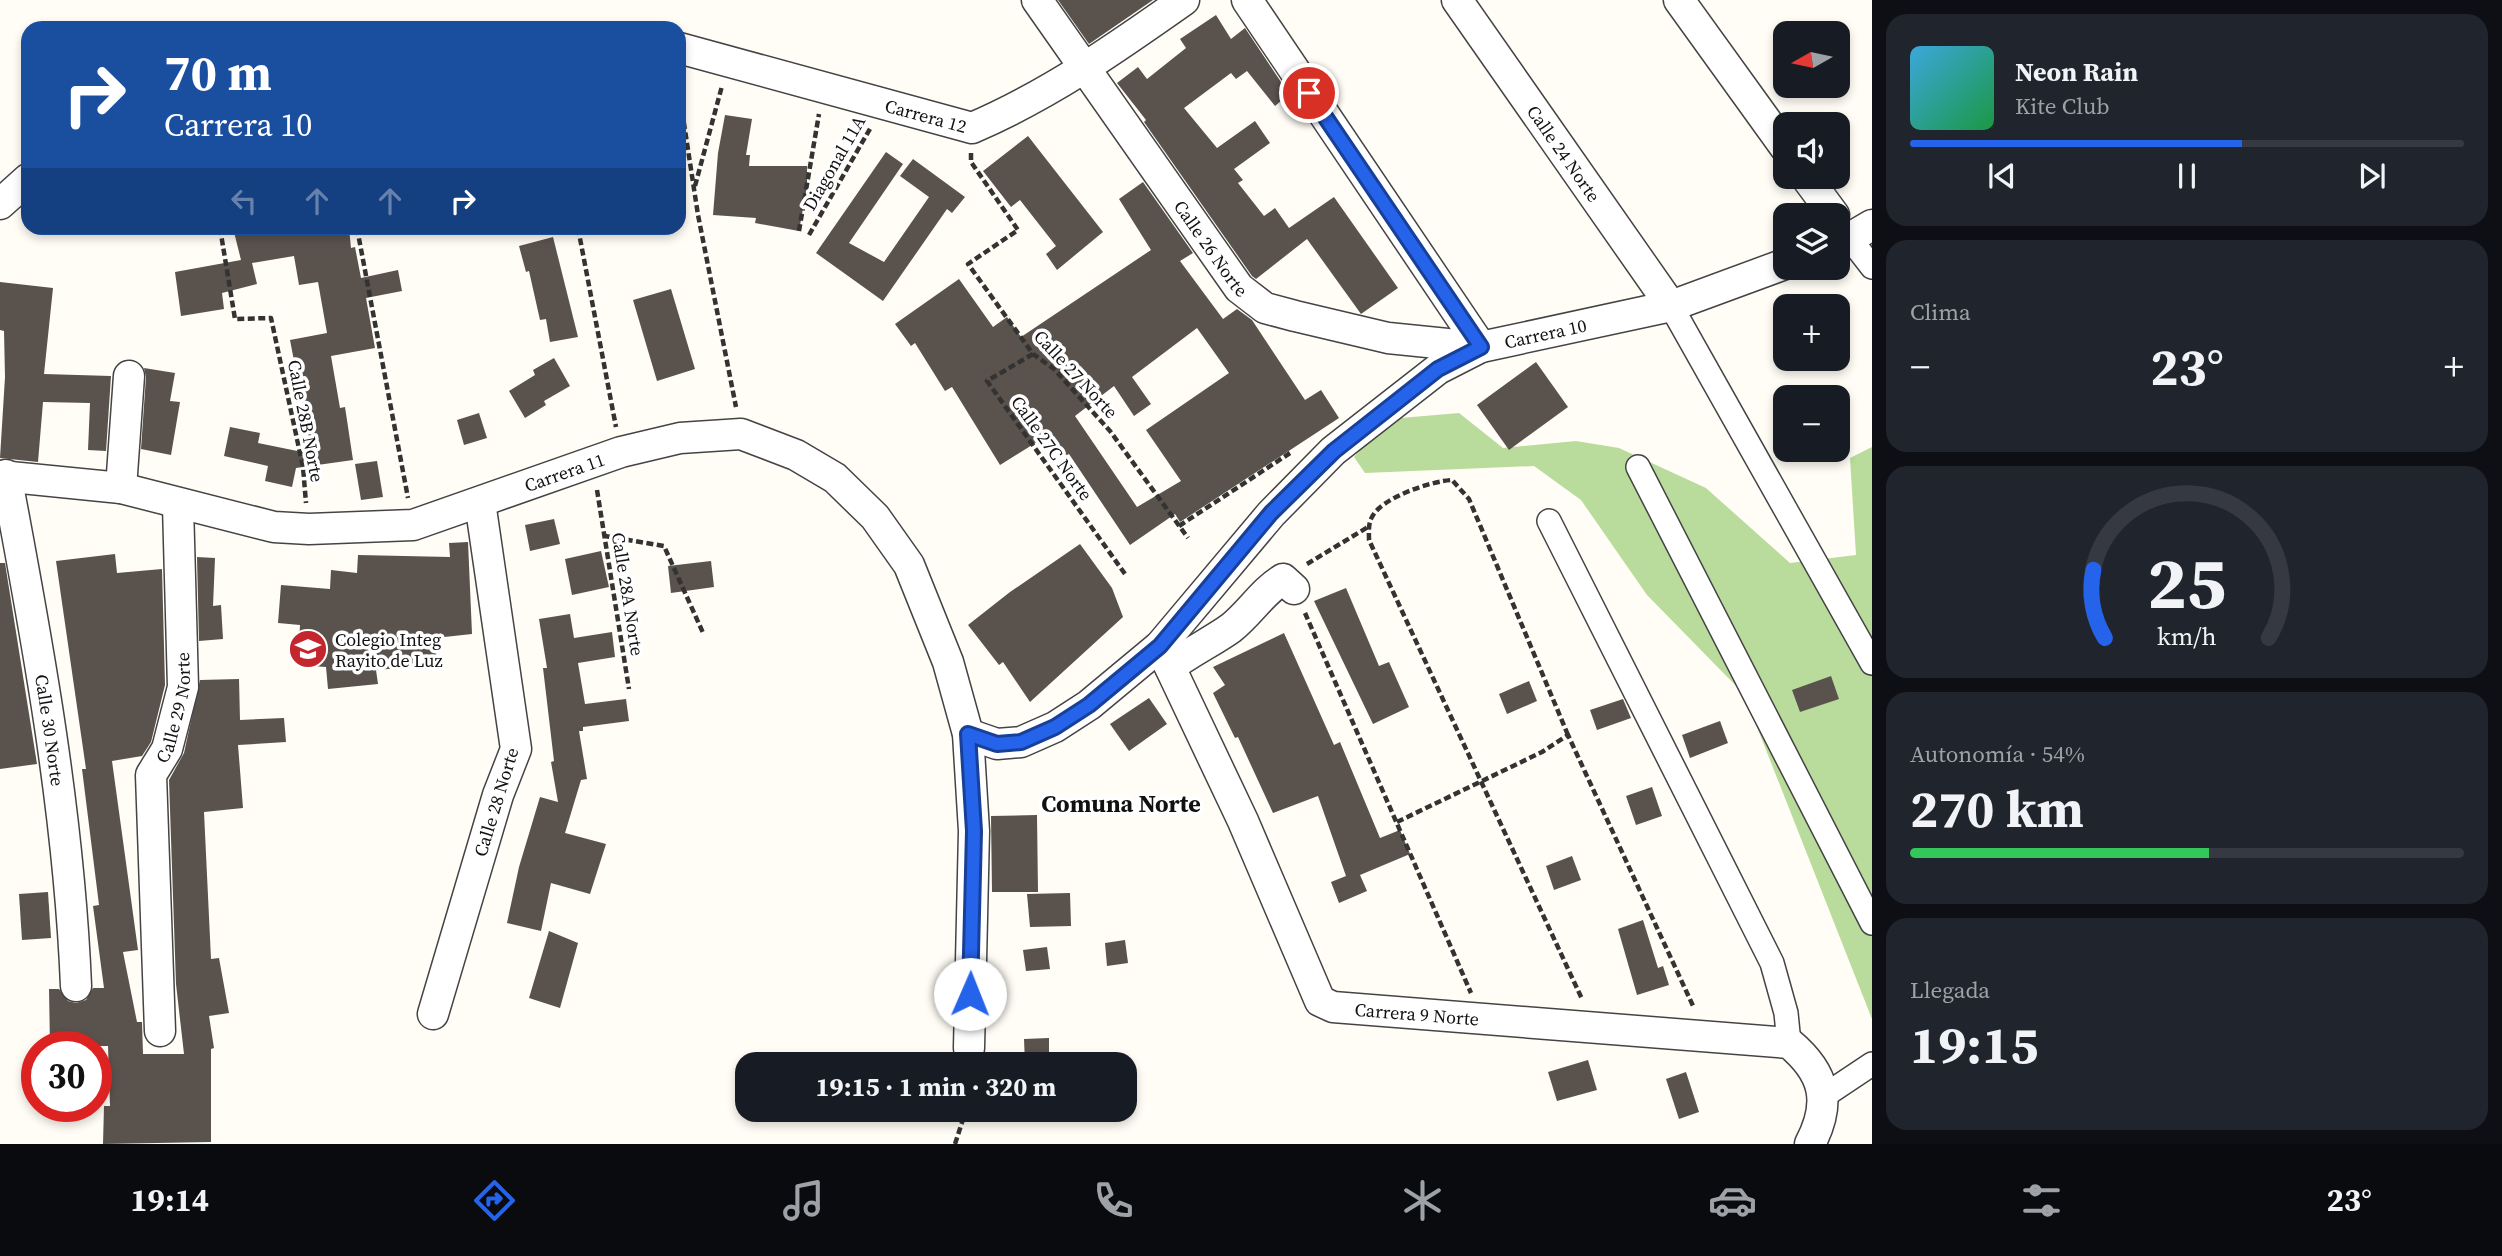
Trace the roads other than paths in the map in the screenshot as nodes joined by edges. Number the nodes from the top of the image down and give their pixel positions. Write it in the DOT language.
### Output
graph roads {
  1 [pos="1037,0"];
  2 [pos="1184,0"];
  3 [pos="1247,0"];
  4 [pos="1457,0"];
  5 [pos="1679,0"];
  6 [pos="686,50"];
  7 [pos="1085,69"];
  8 [pos="1773,131"];
  9 [pos="21,185"];
  10 [pos="0,204"];
  11 [pos="1850,232"];
  12 [pos="1872,267"];
  13 [pos="1773,268"];
  14 [pos="1671,306"];
  15 [pos="1481,347"];
  16 [pos="129,376"];
  17 [pos="1638,467"];
  18 [pos="3,475"];
  19 [pos="121,488"];
  20 [pos="480,502"];
  21 [pos="178,505"];
  22 [pos="1549,521"];
  23 [pos="1289,584"];
  24 [pos="1165,656"];
  25 [pos="1872,663"];
  26 [pos="968,734"];
  27 [pos="1872,923"];
  28 [pos="76,986"];
  29 [pos="433,1014"];
  30 [pos="160,1031"];
  31 [pos="1788,1043"];
  32 [pos="969,1048"];
  33 [pos="1872,1064"];
  34 [pos="1824,1096"];
  35 [pos="1810,1144"];
  1 -- 7 [label="street, Calle 26 Norte"];
  2 -- 7 [label="street, Carrera 12"];
  3 -- 15 [label="street"];
  4 -- 14 [label="street, Calle 24 Norte"];
  5 -- 8 [label="street"];
  6 -- 7 [label="street, Carrera 12"];
  7 -- 15 [label="street, Calle 26 Norte"];
  9 -- 10 [label="street"];
  11 -- 12 [label="street"];
  13 -- 14 [label="street, Carrera 10"];
  14 -- 15 [label="street, Carrera 10"];
  14 -- 25 [label="street"];
  15 -- 24 [label="street, Carrera 10"];
  16 -- 19 [label="street"];
  17 -- 27 [label="street"];
  18 -- 19 [label="street, Carrera 11"];
  18 -- 28 [label="street, Calle 30 Norte"];
  19 -- 21 [label="street, Carrera 11"];
  20 -- 21 [label="street, Carrera 11"];
  20 -- 26 [label="street, Carrera 11"];
  20 -- 29 [label="street, Calle 28 Norte"];
  21 -- 30 [label="street, Calle 29 Norte"];
  22 -- 31 [label="street"];
  23 -- 24 [label="street"];
  24 -- 26 [label="street, Carrera 10"];
  24 -- 31 [label="street, Carrera 9 Norte"];
  26 -- 32 [label="street"];
  31 -- 34 [label="street"];
  33 -- 34 [label="street"];
  34 -- 35 [label="street"];
}
